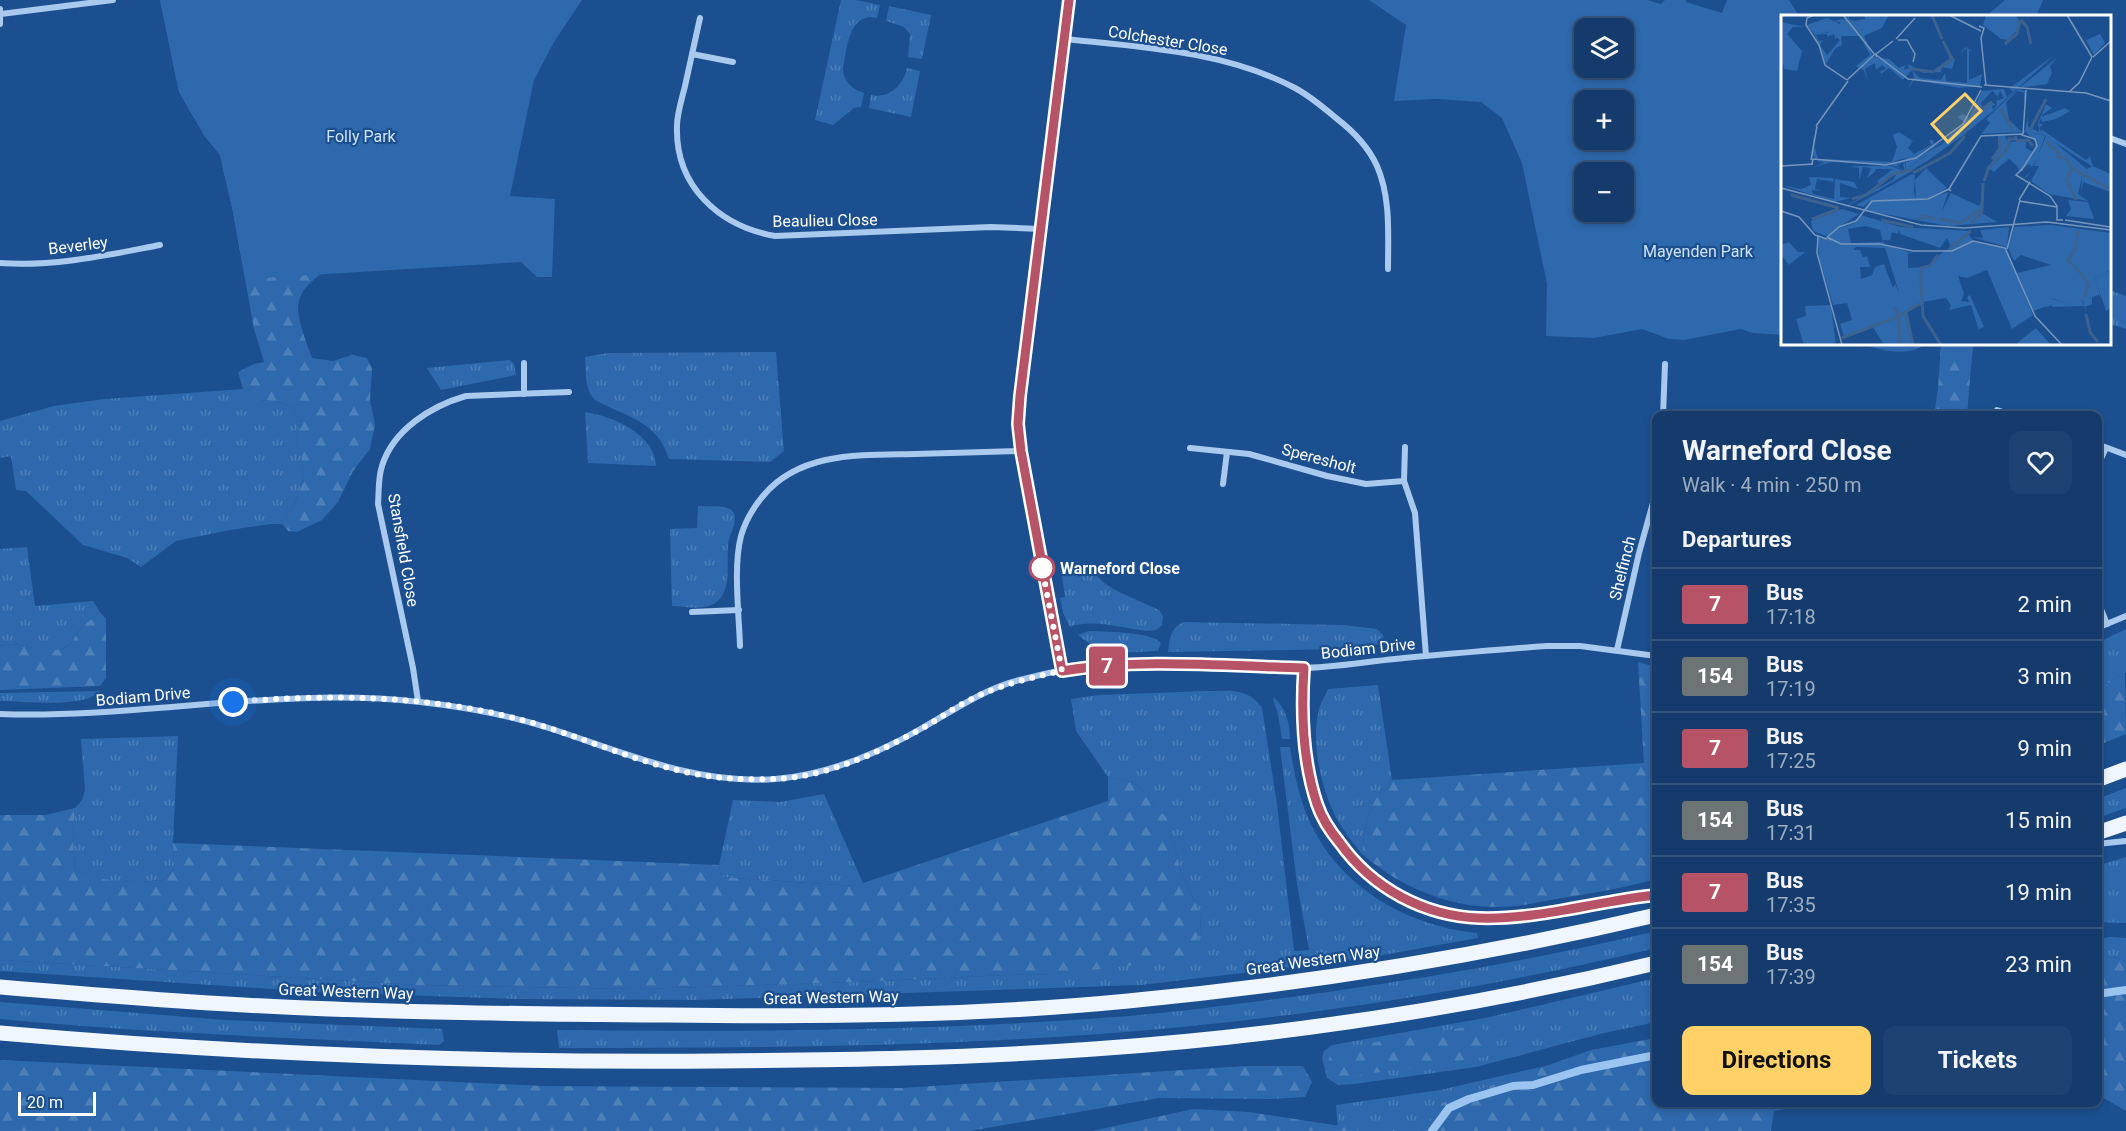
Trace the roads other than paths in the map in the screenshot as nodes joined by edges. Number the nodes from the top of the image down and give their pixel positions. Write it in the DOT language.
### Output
graph roads {
  1 [pos="113,0"];
  2 [pos="1069,0"];
  3 [pos="0,9"];
  4 [pos="1,14"];
  5 [pos="700,18"];
  6 [pos="0,24"];
  7 [pos="1065,39"];
  8 [pos="692,54"];
  9 [pos="733,62"];
  10 [pos="2111,139"];
  11 [pos="2126,144"];
  12 [pos="1040,230"];
  13 [pos="160,245"];
  14 [pos="0,263"];
  15 [pos="1388,269"];
  16 [pos="524,363"];
  17 [pos="1665,364"];
  18 [pos="569,392"];
  19 [pos="524,394"];
  20 [pos="1997,410"];
  21 [pos="1663,411"];
  22 [pos="2000,411"];
  23 [pos="2102,446"];
  24 [pos="1405,447"];
  25 [pos="1190,448"];
  26 [pos="2106,448"];
  27 [pos="1021,451"];
  28 [pos="1227,452"];
  29 [pos="2126,455"];
  30 [pos="2102,456"];
  31 [pos="1404,481"];
  32 [pos="1223,484"];
  33 [pos="1652,507"];
  34 [pos="739,610"];
  35 [pos="692,612"];
  36 [pos="2102,612"];
  37 [pos="2126,616"];
  38 [pos="2107,624"];
  39 [pos="2102,626"];
  40 [pos="740,646"];
  41 [pos="1617,650"];
  42 [pos="1652,655"];
  43 [pos="1426,656"];
  44 [pos="1304,668"];
  45 [pos="1062,671"];
  46 [pos="418,701"];
  47 [pos="0,714"];
  48 [pos="2126,769"];
  49 [pos="2102,778"];
  50 [pos="2126,823"];
  51 [pos="2102,831"];
  52 [pos="2126,841"];
  53 [pos="2102,843"];
  54 [pos="1652,896"];
  55 [pos="1652,916"];
  56 [pos="1652,964"];
  57 [pos="0,987"];
  58 [pos="0,1033"];
  1 -- 4 [label="street"];
  2 -- 7 [label="street"];
  3 -- 4 [label="street"];
  4 -- 6 [label="street"];
  5 -- 8 [label="street, Beaulieu Close"];
  7 -- 12 [label="street"];
  7 -- 15 [label="street, Colchester Close"];
  8 -- 9 [label="street"];
  8 -- 12 [label="street, Beaulieu Close"];
  10 -- 11 [label="street"];
  12 -- 27 [label="street"];
  13 -- 14 [label="street, Beverley"];
  16 -- 19 [label="street"];
  17 -- 21 [label="street"];
  18 -- 19 [label="street, Stansfield Close"];
  19 -- 46 [label="street, Stansfield Close"];
  20 -- 22 [label="street"];
  23 -- 26 [label="street"];
  24 -- 31 [label="street"];
  25 -- 28 [label="street, Speresholt"];
  26 -- 29 [label="street"];
  26 -- 30 [label="street"];
  27 -- 34 [label="street"];
  27 -- 45 [label="street"];
  28 -- 31 [label="street, Speresholt"];
  28 -- 32 [label="street"];
  31 -- 43 [label="street"];
  33 -- 41 [label="street, Shelfinch"];
  34 -- 35 [label="street"];
  34 -- 40 [label="street"];
  36 -- 38 [label="street"];
  37 -- 38 [label="street"];
  38 -- 39 [label="street"];
  41 -- 42 [label="street, Bodiam Drive"];
  41 -- 43 [label="street, Bodiam Drive"];
  43 -- 44 [label="street, Bodiam Drive"];
  44 -- 45 [label="street, Bodiam Drive"];
  44 -- 54 [label="street"];
  45 -- 46 [label="street, Bodiam Drive"];
  46 -- 47 [label="street, Bodiam Drive"];
  48 -- 49 [label="main road"];
  50 -- 51 [label="main road"];
  52 -- 53 [label="street"];
  55 -- 57 [label="main road, Great Western Way"];
  56 -- 58 [label="main road"];
}
